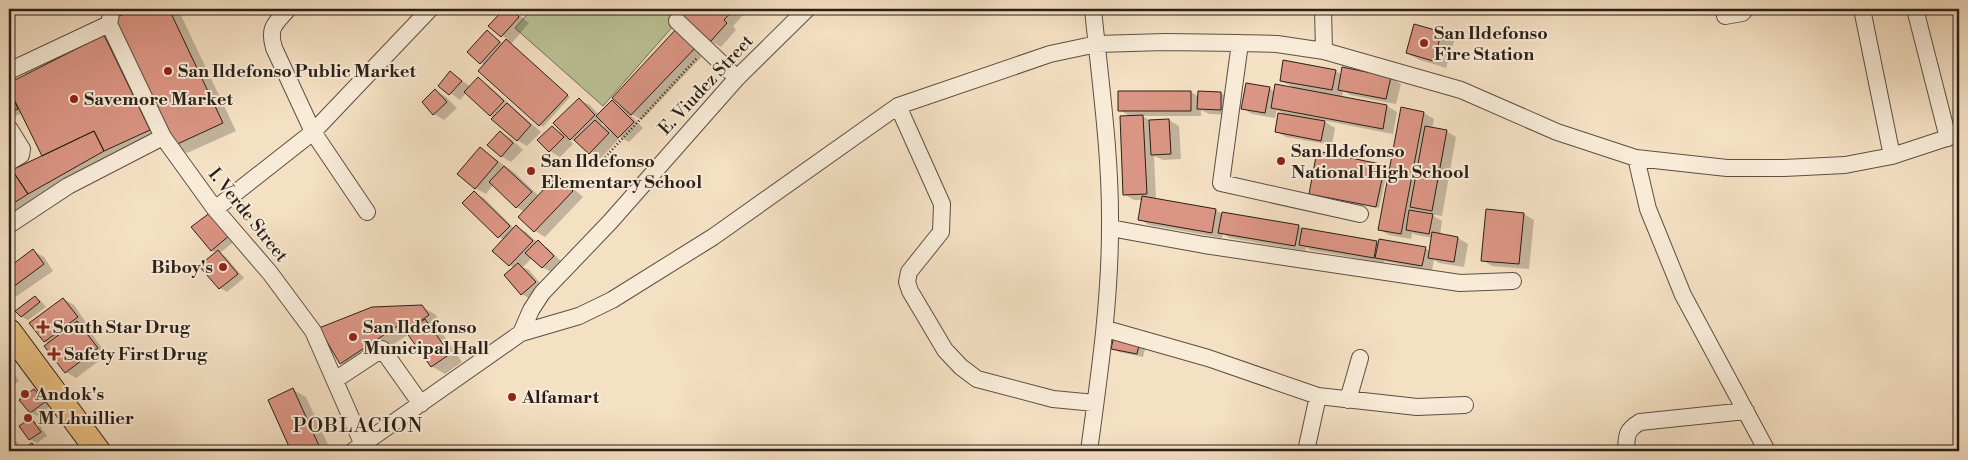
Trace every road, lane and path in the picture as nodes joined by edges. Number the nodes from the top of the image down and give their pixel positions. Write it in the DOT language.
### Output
graph roads {
  1 [pos="288,9"];
  2 [pos="430,9"];
  3 [pos="807,9"];
  4 [pos="1093,9"];
  5 [pos="1323,9"];
  6 [pos="1746,9"];
  7 [pos="1862,9"];
  8 [pos="1915,9"];
  9 [pos="111,16"];
  10 [pos="1725,16"];
  11 [pos="677,22"];
  12 [pos="1240,43"];
  13 [pos="1097,44"];
  14 [pos="705,48"];
  15 [pos="1324,51"];
  16 [pos="9,71"];
  17 [pos="737,78"];
  18 [pos="898,106"];
  19 [pos="9,128"];
  20 [pos="313,132"];
  21 [pos="1954,136"];
  22 [pos="163,138"];
  23 [pos="1892,156"];
  24 [pos="1636,158"];
  25 [pos="9,162"];
  26 [pos="598,166"];
  27 [pos="215,209"];
  28 [pos="367,212"];
  29 [pos="1360,214"];
  30 [pos="9,225"];
  31 [pos="1110,228"];
  32 [pos="1513,281"];
  33 [pos="1106,329"];
  34 [pos="9,331"];
  35 [pos="521,333"];
  36 [pos="1360,358"];
  37 [pos="335,380"];
  38 [pos="1318,396"];
  39 [pos="1348,400"];
  40 [pos="1096,403"];
  41 [pos="421,404"];
  42 [pos="1465,405"];
  43 [pos="1746,411"];
  44 [pos="358,448"];
  45 [pos="98,451"];
  46 [pos="1089,451"];
  47 [pos="1306,451"];
  48 [pos="1626,451"];
  49 [pos="1767,451"];
  1 -- 20 [label="street"];
  2 -- 20 [label="street"];
  3 -- 17 [label="street, E. Viudez Street"];
  4 -- 13 [label="street"];
  5 -- 15 [label="street"];
  6 -- 10 [label="street"];
  7 -- 23 [label="street"];
  8 -- 21 [label="street"];
  9 -- 16 [label="street"];
  9 -- 22 [label="street, I. Verde Street"];
  11 -- 14 [label="street"];
  12 -- 13 [label="street"];
  12 -- 15 [label="street"];
  12 -- 29 [label="street"];
  13 -- 18 [label="street"];
  13 -- 31 [label="street"];
  14 -- 17 [label="street"];
  14 -- 26 [label="path"];
  15 -- 24 [label="street"];
  17 -- 35 [label="street, E. Viudez Street"];
  18 -- 35 [label="street"];
  18 -- 40 [label="street"];
  19 -- 25 [label="street"];
  20 -- 27 [label="street"];
  20 -- 28 [label="street"];
  21 -- 23 [label="street"];
  22 -- 27 [label="street, I. Verde Street"];
  22 -- 30 [label="street"];
  23 -- 24 [label="street"];
  24 -- 43 [label="street"];
  27 -- 37 [label="street, I. Verde Street"];
  31 -- 32 [label="street"];
  31 -- 33 [label="street"];
  33 -- 38 [label="street"];
  33 -- 40 [label="street"];
  34 -- 45 [label="highway"];
  35 -- 41 [label="street"];
  36 -- 39 [label="street"];
  37 -- 41 [label="street"];
  37 -- 44 [label="street, I. Verde Street"];
  38 -- 39 [label="street"];
  38 -- 47 [label="street"];
  39 -- 42 [label="street"];
  40 -- 46 [label="street"];
  41 -- 44 [label="street"];
  43 -- 48 [label="street"];
  43 -- 49 [label="street"];
}
